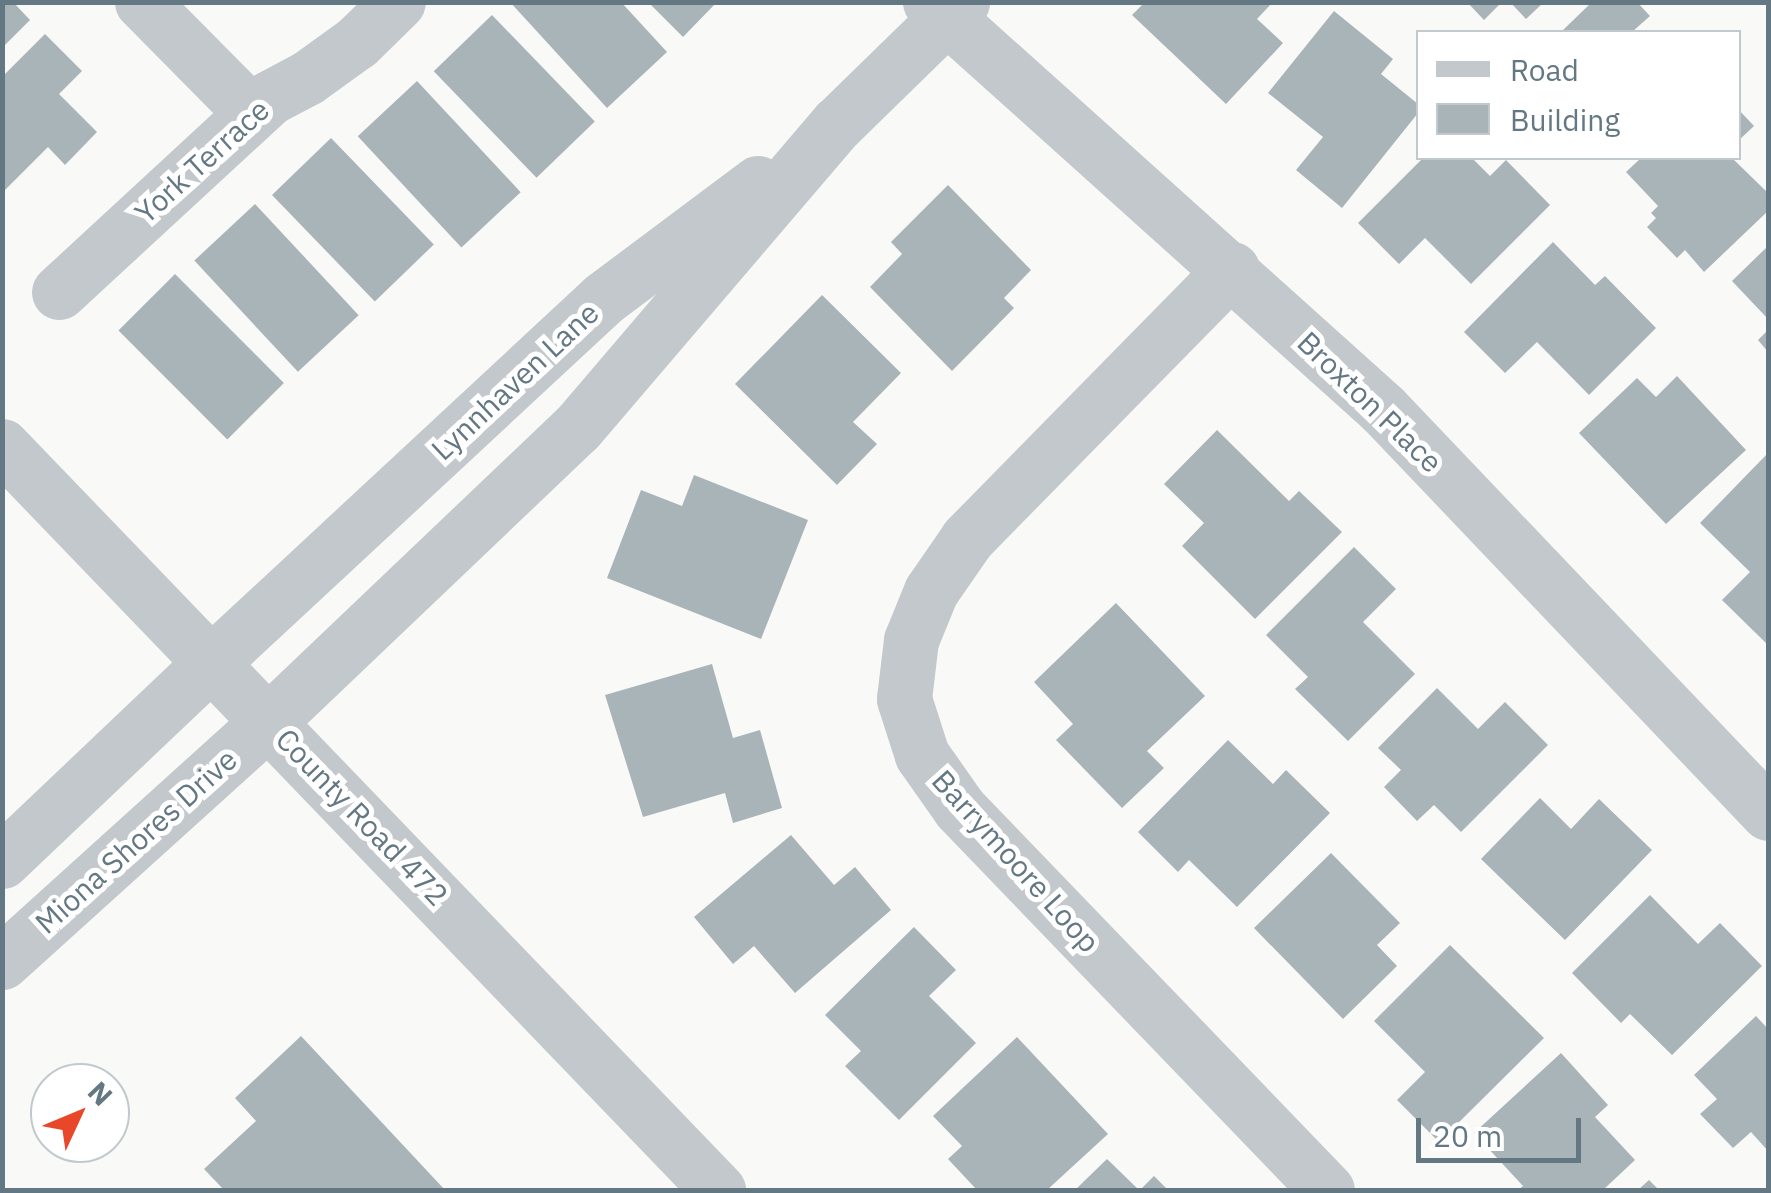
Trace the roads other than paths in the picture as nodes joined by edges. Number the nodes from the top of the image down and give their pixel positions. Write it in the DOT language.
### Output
graph roads {
  1 [pos="142,2"];
  2 [pos="398,2"];
  3 [pos="946,8"];
  4 [pos="252,113"];
  5 [pos="837,124"];
  6 [pos="1232,270"];
  7 [pos="60,292"];
  8 [pos="2,446"];
  9 [pos="212,662"];
  10 [pos="269,721"];
  11 [pos="1768,813"];
  12 [pos="2,860"];
  13 [pos="2,962"];
  14 [pos="718,1190"];
  15 [pos="1327,1190"];
  1 -- 4 [label="street"];
  2 -- 4 [label="street, York Terrace"];
  3 -- 5 [label="street, Lynnhaven Lane"];
  3 -- 6 [label="street, Broxton Place"];
  4 -- 7 [label="street, York Terrace"];
  5 -- 9 [label="street, Lynnhaven Lane"];
  5 -- 10 [label="street, Lynnhaven Lane"];
  6 -- 11 [label="street, Broxton Place"];
  6 -- 15 [label="street, Barrymoore Loop"];
  8 -- 9 [label="street, County Road 472"];
  9 -- 10 [label="street, County Road 472"];
  9 -- 12 [label="street"];
  10 -- 13 [label="street, Miona Shores Drive"];
  10 -- 14 [label="street, County Road 472"];
}
